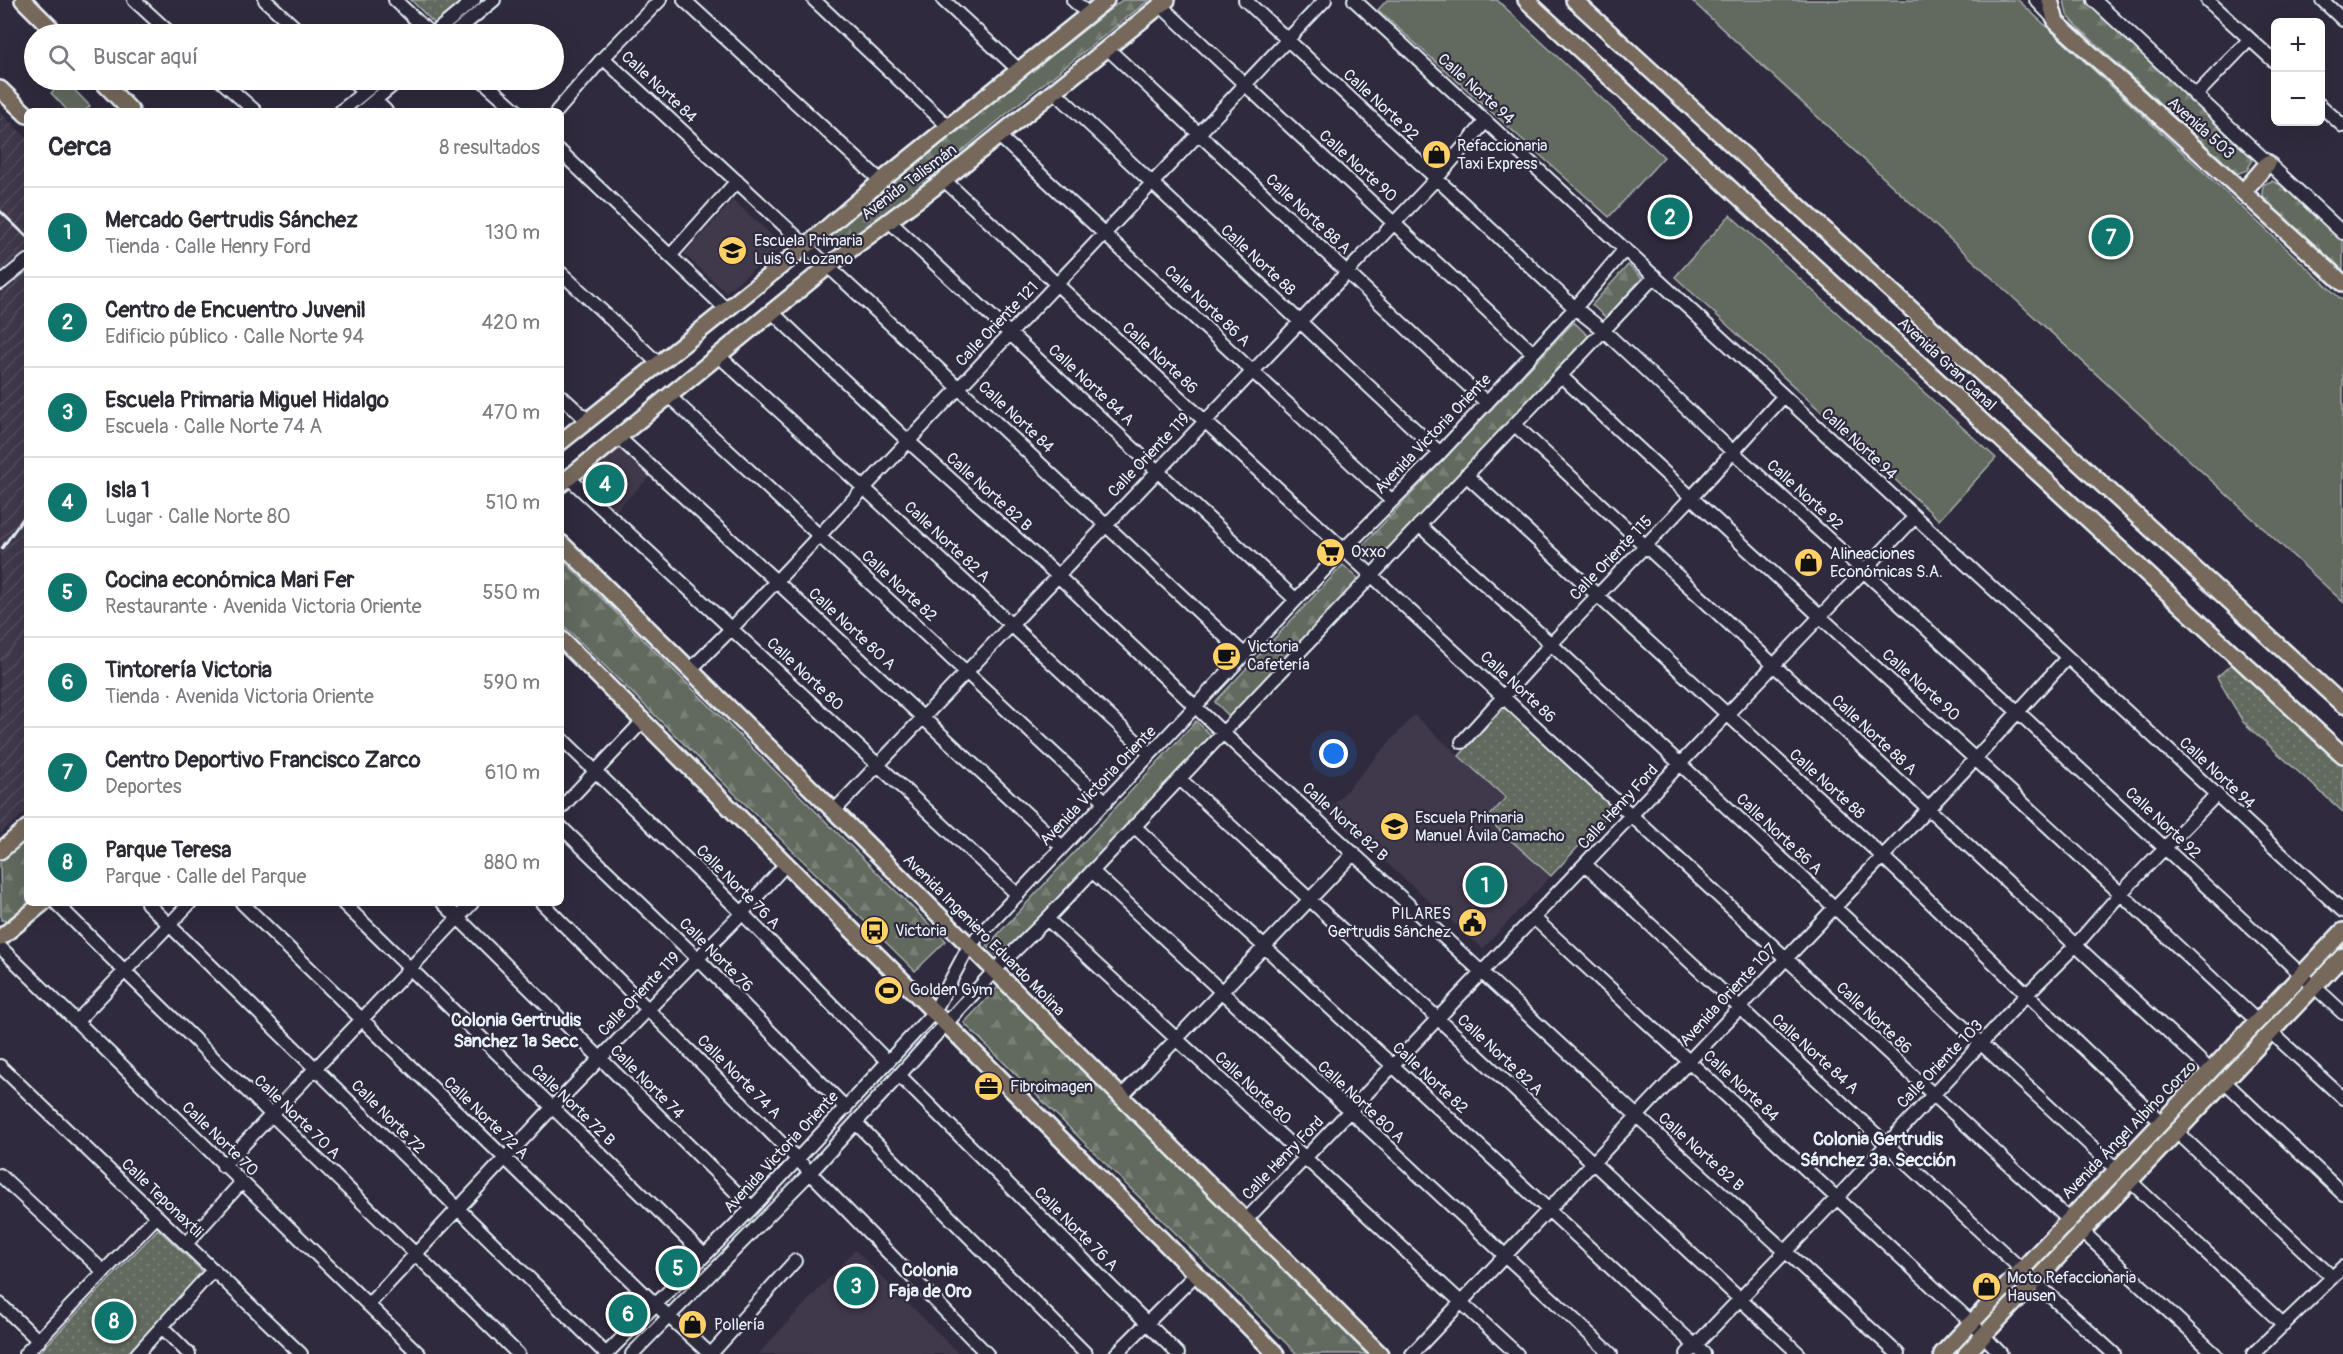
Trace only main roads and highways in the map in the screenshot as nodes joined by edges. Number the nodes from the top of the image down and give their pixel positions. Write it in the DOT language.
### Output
graph roads {
  1 [pos="23,0"];
  2 [pos="1106,0"];
  3 [pos="1526,0"];
  4 [pos="1574,0"];
  5 [pos="2050,0"];
  6 [pos="1163,3"];
  7 [pos="47,24"];
  8 [pos="0,88"];
  9 [pos="111,90"];
  10 [pos="128,108"];
  11 [pos="24,111"];
  12 [pos="2268,163"];
  13 [pos="2244,191"];
  14 [pos="2343,283"];
  15 [pos="564,439"];
  16 [pos="565,481"];
  17 [pos="564,546"];
  18 [pos="564,642"];
  19 [pos="2343,705"];
  20 [pos="2343,755"];
  21 [pos="24,831"];
  22 [pos="0,851"];
  23 [pos="39,906"];
  24 [pos="2343,931"];
  25 [pos="0,938"];
  26 [pos="2343,956"];
  27 [pos="1276,1354"];
  28 [pos="1380,1354"];
  29 [pos="1942,1354"];
  30 [pos="1966,1354"];
  1 -- 7 [label="main road"];
  2 -- 15 [label="main road, Avenida Talismán"];
  3 -- 20 [label="main road, Avenida Gran Canal"];
  4 -- 19 [label="main road, Avenida Gran Canal"];
  5 -- 13 [label="main road, Avenida 503"];
  6 -- 16 [label="main road, Avenida Talismán"];
  8 -- 11 [label="main road"];
  9 -- 10 [label="main road"];
  12 -- 13 [label="main road"];
  13 -- 14 [label="main road, Avenida 503"];
  17 -- 28 [label="main road, Avenida Ingeniero Eduardo Molina"];
  18 -- 27 [label="main road"];
  21 -- 22 [label="main road"];
  23 -- 25 [label="main road"];
  24 -- 29 [label="main road, Avenida Ángel Albino Corzo"];
  26 -- 30 [label="main road"];
}
